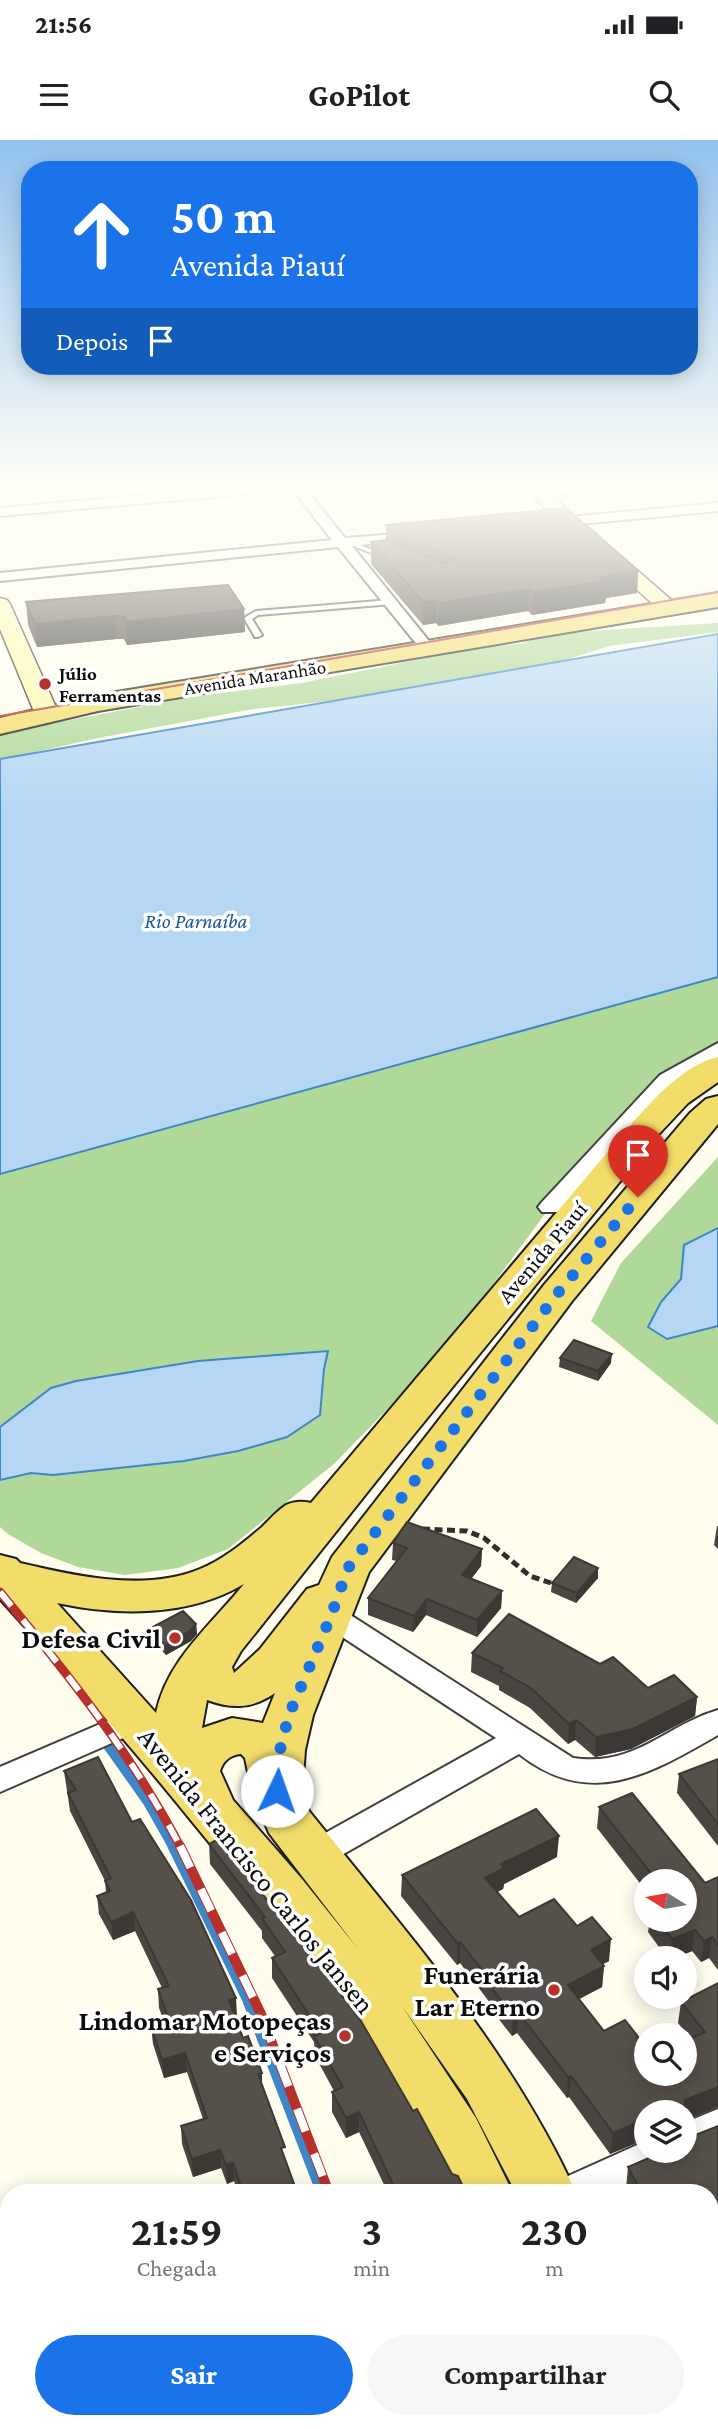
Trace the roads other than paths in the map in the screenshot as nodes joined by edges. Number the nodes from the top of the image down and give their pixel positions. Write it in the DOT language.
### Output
graph roads {
  1 [pos="386,597"];
  2 [pos="655,597"];
  3 [pos="682,597"];
  4 [pos="718,600"];
  5 [pos="390,602"];
  6 [pos="662,603"];
  7 [pos="0,604"];
  8 [pos="258,635"];
  9 [pos="423,643"];
  10 [pos="45,707"];
  11 [pos="0,710"];
  12 [pos="0,726"];
  13 [pos="718,1049"];
  14 [pos="718,1067"];
  15 [pos="718,1106"];
  16 [pos="550,1207"];
  17 [pos="378,1450"];
  18 [pos="348,1568"];
  19 [pos="3,1573"];
  20 [pos="331,1616"];
  21 [pos="226,1638"];
  22 [pos="135,1720"];
  23 [pos="718,1721"];
  24 [pos="521,1739"];
  25 [pos="0,1780"];
  26 [pos="277,1791"];
  27 [pos="204,1793"];
  28 [pos="314,1855"];
  29 [pos="718,2125"];
  30 [pos="697,2135"];
  31 [pos="636,2163"];
  32 [pos="480,2184"];
  33 [pos="542,2184"];
  34 [pos="590,2184"];
  1 -- 5 [label="street"];
  2 -- 6 [label="street"];
  3 -- 6 [label="main road, Avenida Maranhão"];
  4 -- 6 [label="main road, Avenida Maranhão"];
  5 -- 8 [label="lane"];
  5 -- 9 [label="street"];
  6 -- 9 [label="main road, Avenida Maranhão"];
  7 -- 10 [label="street"];
  9 -- 10 [label="main road, Avenida Maranhão"];
  10 -- 11 [label="main road, Avenida Maranhão"];
  10 -- 12 [label="main road, Avenida Maranhão"];
  13 -- 16 [label="street"];
  14 -- 17 [label="main road, Avenida Piauí"];
  15 -- 18 [label="main road, Avenida Piauí"];
  17 -- 19 [label="main road, Avenida Piauí"];
  17 -- 21 [label="main road, Avenida Piauí"];
  18 -- 20 [label="main road, Avenida Piauí"];
  18 -- 21 [label="main road"];
  19 -- 22 [label="main road, Avenida Francisco Carlos Jansen"];
  20 -- 24 [label="street"];
  20 -- 26 [label="main road"];
  21 -- 27 [label="main road, Avenida Piauí"];
  22 -- 25 [label="street"];
  22 -- 27 [label="main road, Avenida Francisco Carlos Jansen"];
  23 -- 24 [label="street"];
  24 -- 28 [label="street"];
  26 -- 27 [label="main road"];
  26 -- 28 [label="main road"];
  27 -- 32 [label="main road, Avenida Francisco Carlos Jansen"];
  28 -- 33 [label="main road"];
  29 -- 30 [label="street"];
  31 -- 34 [label="street"];
}
